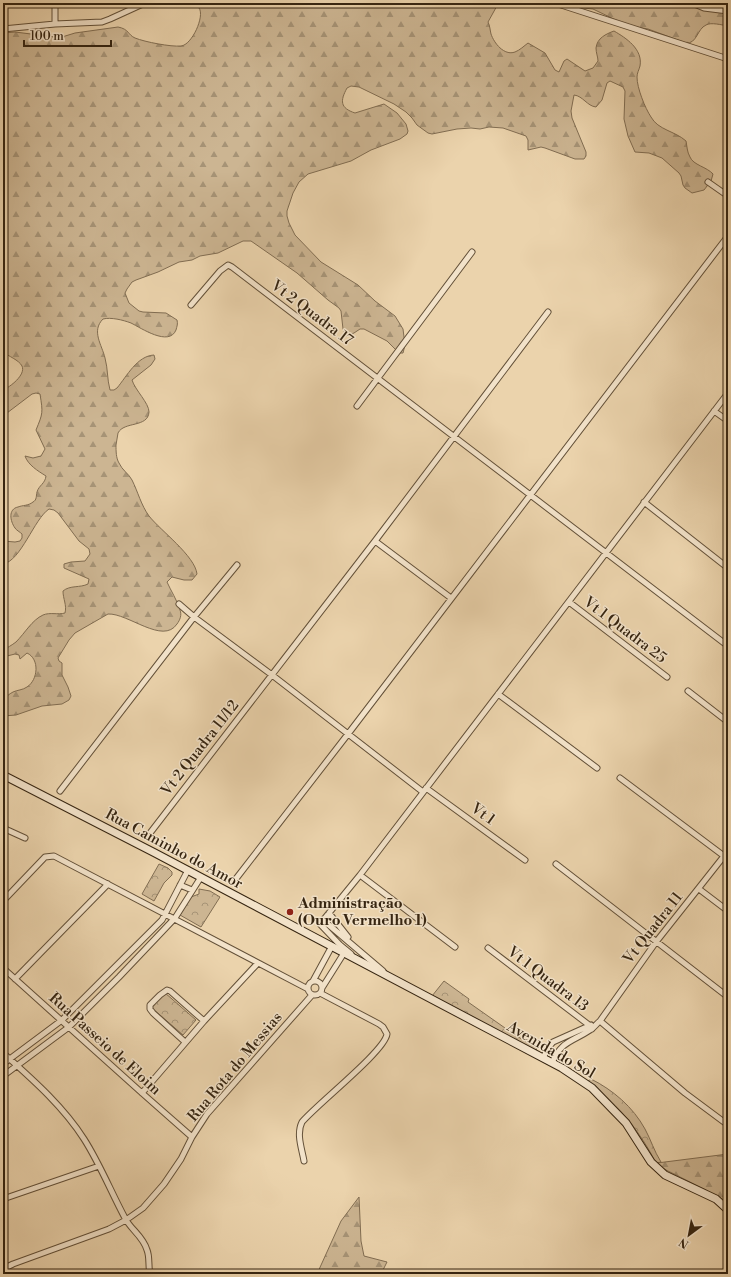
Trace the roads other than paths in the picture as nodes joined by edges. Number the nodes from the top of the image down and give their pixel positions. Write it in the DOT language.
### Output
graph roads {
  1 [pos="55,3"];
  2 [pos="145,3"];
  3 [pos="556,3"];
  4 [pos="692,3"];
  5 [pos="704,6"];
  6 [pos="728,11"];
  7 [pos="55,24"];
  8 [pos="3,29"];
  9 [pos="728,59"];
  10 [pos="708,182"];
  11 [pos="728,196"];
  12 [pos="728,236"];
  13 [pos="472,252"];
  14 [pos="192,305"];
  15 [pos="548,312"];
  16 [pos="378,378"];
  17 [pos="728,393"];
  18 [pos="357,406"];
  19 [pos="714,411"];
  20 [pos="728,421"];
  21 [pos="455,436"];
  22 [pos="530,496"];
  23 [pos="644,502"];
  24 [pos="374,541"];
  25 [pos="606,553"];
  26 [pos="237,565"];
  27 [pos="728,568"];
  28 [pos="451,598"];
  29 [pos="569,602"];
  30 [pos="179,604"];
  31 [pos="194,617"];
  32 [pos="728,646"];
  33 [pos="272,675"];
  34 [pos="667,677"];
  35 [pos="688,691"];
  36 [pos="498,694"];
  37 [pos="728,722"];
  38 [pos="348,734"];
  39 [pos="598,768"];
  40 [pos="3,775"];
  41 [pos="620,778"];
  42 [pos="425,790"];
  43 [pos="60,791"];
  44 [pos="3,828"];
  45 [pos="147,837"];
  46 [pos="25,838"];
  47 [pos="726,854"];
  48 [pos="524,860"];
  49 [pos="556,864"];
  50 [pos="188,870"];
  51 [pos="360,875"];
  52 [pos="201,877"];
  53 [pos="235,880"];
  54 [pos="108,884"];
  55 [pos="180,885"];
  56 [pos="699,889"];
  57 [pos="192,890"];
  58 [pos="3,901"];
  59 [pos="728,911"];
  60 [pos="329,913"];
  61 [pos="165,914"];
  62 [pos="175,918"];
  63 [pos="322,922"];
  64 [pos="656,942"];
  65 [pos="332,946"];
  66 [pos="455,947"];
  67 [pos="488,948"];
  68 [pos="360,951"];
  69 [pos="344,953"];
  70 [pos="258,963"];
  71 [pos="368,966"];
  72 [pos="3,968"];
  73 [pos="15,978"];
  74 [pos="391,978"];
  75 [pos="313,981"];
  76 [pos="308,989"];
  77 [pos="321,991"];
  78 [pos="312,995"];
  79 [pos="728,997"];
  80 [pos="62,1020"];
  81 [pos="204,1021"];
  82 [pos="594,1025"];
  83 [pos="69,1027"];
  84 [pos="185,1042"];
  85 [pos="553,1042"];
  86 [pos="561,1047"];
  87 [pos="3,1053"];
  88 [pos="543,1058"];
  89 [pos="10,1059"];
  90 [pos="552,1063"];
  91 [pos="3,1064"];
  92 [pos="17,1066"];
  93 [pos="3,1076"];
  94 [pos="142,1093"];
  95 [pos="728,1126"];
  96 [pos="192,1137"];
  97 [pos="304,1161"];
  98 [pos="99,1166"];
  99 [pos="3,1199"];
  100 [pos="728,1210"];
  101 [pos="126,1220"];
  102 [pos="3,1269"];
  103 [pos="150,1274"];
  1 -- 7 [label="street"];
  2 -- 7 [label="street"];
  3 -- 9 [label="street"];
  4 -- 5 [label="street"];
  5 -- 6 [label="street"];
  7 -- 8 [label="street"];
  10 -- 11 [label="street"];
  12 -- 22 [label="street"];
  13 -- 16 [label="street"];
  14 -- 16 [label="street, Vt 2 Quadra 17"];
  15 -- 21 [label="street, Vt 2 Quadra 11/12"];
  16 -- 18 [label="street"];
  16 -- 21 [label="street, Vt 2 Quadra 17"];
  17 -- 19 [label="street"];
  19 -- 20 [label="street"];
  19 -- 23 [label="street"];
  21 -- 22 [label="street, Vt 2 Quadra 17"];
  21 -- 24 [label="street, Vt 2 Quadra 11/12"];
  22 -- 25 [label="street, Vt 2 Quadra 17"];
  22 -- 28 [label="street"];
  23 -- 25 [label="street"];
  23 -- 27 [label="street"];
  24 -- 28 [label="street"];
  24 -- 33 [label="street, Vt 2 Quadra 11/12"];
  25 -- 29 [label="street"];
  25 -- 32 [label="street, Vt 2 Quadra 17"];
  26 -- 31 [label="street"];
  28 -- 38 [label="street"];
  29 -- 34 [label="street, Vt 1 Quadra 25"];
  29 -- 36 [label="street"];
  30 -- 31 [label="street, Vt 1"];
  31 -- 33 [label="street, Vt 1"];
  31 -- 43 [label="street"];
  33 -- 38 [label="street, Vt 1"];
  33 -- 45 [label="street, Vt 2 Quadra 11/12"];
  35 -- 37 [label="street"];
  36 -- 39 [label="street"];
  36 -- 42 [label="street"];
  38 -- 42 [label="street, Vt 1"];
  38 -- 53 [label="street"];
  40 -- 50 [label="street, Rua Caminho do Amor"];
  41 -- 47 [label="street"];
  42 -- 48 [label="street, Vt 1"];
  42 -- 51 [label="street"];
  44 -- 46 [label="street"];
  47 -- 56 [label="street, Vt Quadra 11"];
  49 -- 64 [label="street"];
  50 -- 52 [label="street, Rua Caminho do Amor"];
  50 -- 55 [label="street"];
  51 -- 60 [label="street"];
  51 -- 66 [label="street"];
  52 -- 57 [label="street"];
  52 -- 65 [label="street, Rua Caminho do Amor"];
  54 -- 58 [label="street"];
  54 -- 61 [label="street"];
  54 -- 73 [label="street"];
  55 -- 57 [label="street"];
  55 -- 61 [label="street"];
  56 -- 59 [label="street"];
  56 -- 64 [label="street, Vt Quadra 11"];
  57 -- 62 [label="street"];
  60 -- 63 [label="street"];
  60 -- 68 [label="street"];
  61 -- 62 [label="street"];
  61 -- 80 [label="street"];
  62 -- 70 [label="street"];
  62 -- 83 [label="street"];
  63 -- 68 [label="street"];
  63 -- 71 [label="street"];
  64 -- 79 [label="street"];
  64 -- 82 [label="street, Vt Quadra 11"];
  65 -- 69 [label="street, Avenida do Sol"];
  65 -- 75 [label="street"];
  67 -- 82 [label="street, Vt 1 Quadra 13"];
  68 -- 74 [label="street"];
  69 -- 71 [label="street, Avenida do Sol"];
  69 -- 77 [label="street"];
  70 -- 76 [label="street"];
  70 -- 81 [label="street"];
  71 -- 74 [label="street, Avenida do Sol"];
  72 -- 73 [label="street, Rua Passeio de Eloim"];
  73 -- 80 [label="street, Rua Passeio de Eloim"];
  74 -- 88 [label="street, Avenida do Sol"];
  75 -- 76 [label="street"];
  75 -- 77 [label="street"];
  76 -- 78 [label="street"];
  77 -- 78 [label="street"];
  77 -- 97 [label="street"];
  78 -- 96 [label="street, Rua Rota do Messias"];
  80 -- 83 [label="street, Rua Passeio de Eloim"];
  80 -- 89 [label="street"];
  81 -- 84 [label="street"];
  81 -- 84 [label="street"];
  82 -- 85 [label="street"];
  82 -- 86 [label="street"];
  82 -- 95 [label="street"];
  83 -- 92 [label="street"];
  83 -- 94 [label="street, Rua Passeio de Eloim"];
  84 -- 94 [label="street"];
  85 -- 86 [label="street"];
  85 -- 88 [label="street"];
  86 -- 90 [label="street"];
  87 -- 89 [label="street"];
  88 -- 90 [label="street, Avenida do Sol"];
  89 -- 91 [label="street"];
  89 -- 92 [label="street"];
  90 -- 100 [label="street, Avenida do Sol"];
  92 -- 93 [label="street"];
  92 -- 98 [label="street"];
  94 -- 96 [label="street, Rua Passeio de Eloim"];
  96 -- 101 [label="street, Rua Rota do Messias"];
  98 -- 99 [label="street"];
  98 -- 101 [label="street"];
  101 -- 102 [label="street, Rua Rota do Messias"];
  101 -- 103 [label="street"];
}
